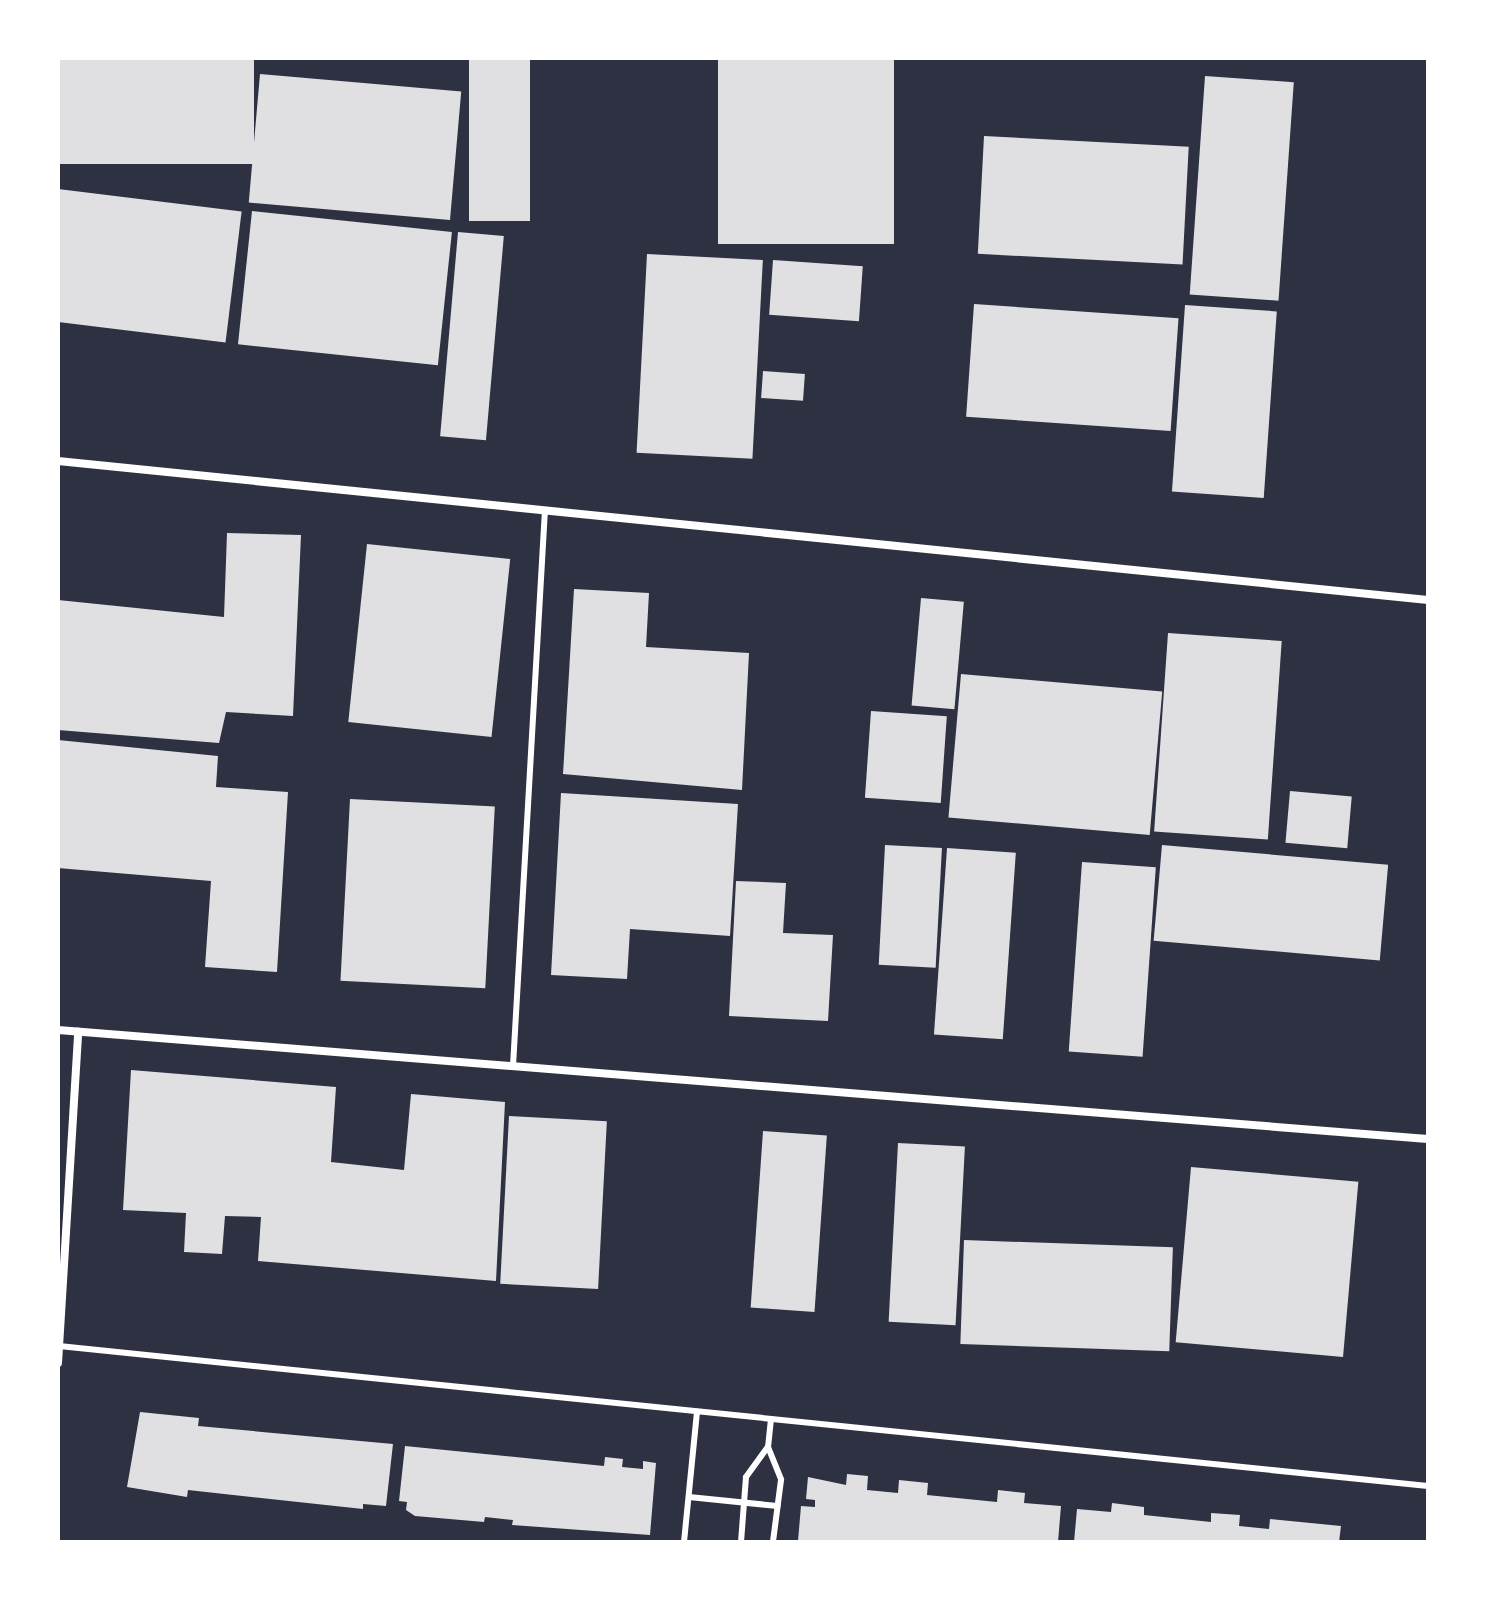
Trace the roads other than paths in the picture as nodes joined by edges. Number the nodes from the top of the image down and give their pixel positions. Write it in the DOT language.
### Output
graph roads {
  1 [pos="58,461"];
  2 [pos="545,510"];
  3 [pos="1428,600"];
  4 [pos="58,1030"];
  5 [pos="78,1032"];
  6 [pos="513,1066"];
  7 [pos="1428,1139"];
  8 [pos="59,1346"];
  9 [pos="58,1363"];
  10 [pos="697,1412"];
  11 [pos="771,1419"];
  12 [pos="768,1447"];
  13 [pos="1428,1486"];
  14 [pos="689,1497"];
  15 [pos="745,1502"];
  16 [pos="778,1506"];
  17 [pos="684,1542"];
  18 [pos="741,1542"];
  19 [pos="773,1542"];
  1 -- 2 [label="street"];
  2 -- 3 [label="street"];
  2 -- 6 [label="lane"];
  4 -- 5 [label="street"];
  5 -- 6 [label="street"];
  5 -- 8 [label="street"];
  6 -- 7 [label="street"];
  8 -- 9 [label="street"];
  8 -- 10 [label="lane"];
  10 -- 11 [label="lane"];
  10 -- 14 [label="lane"];
  11 -- 12 [label="lane"];
  11 -- 13 [label="lane"];
  12 -- 15 [label="lane"];
  12 -- 16 [label="lane"];
  14 -- 15 [label="lane"];
  14 -- 17 [label="lane"];
  15 -- 16 [label="lane"];
  15 -- 18 [label="lane"];
  16 -- 19 [label="lane"];
}
